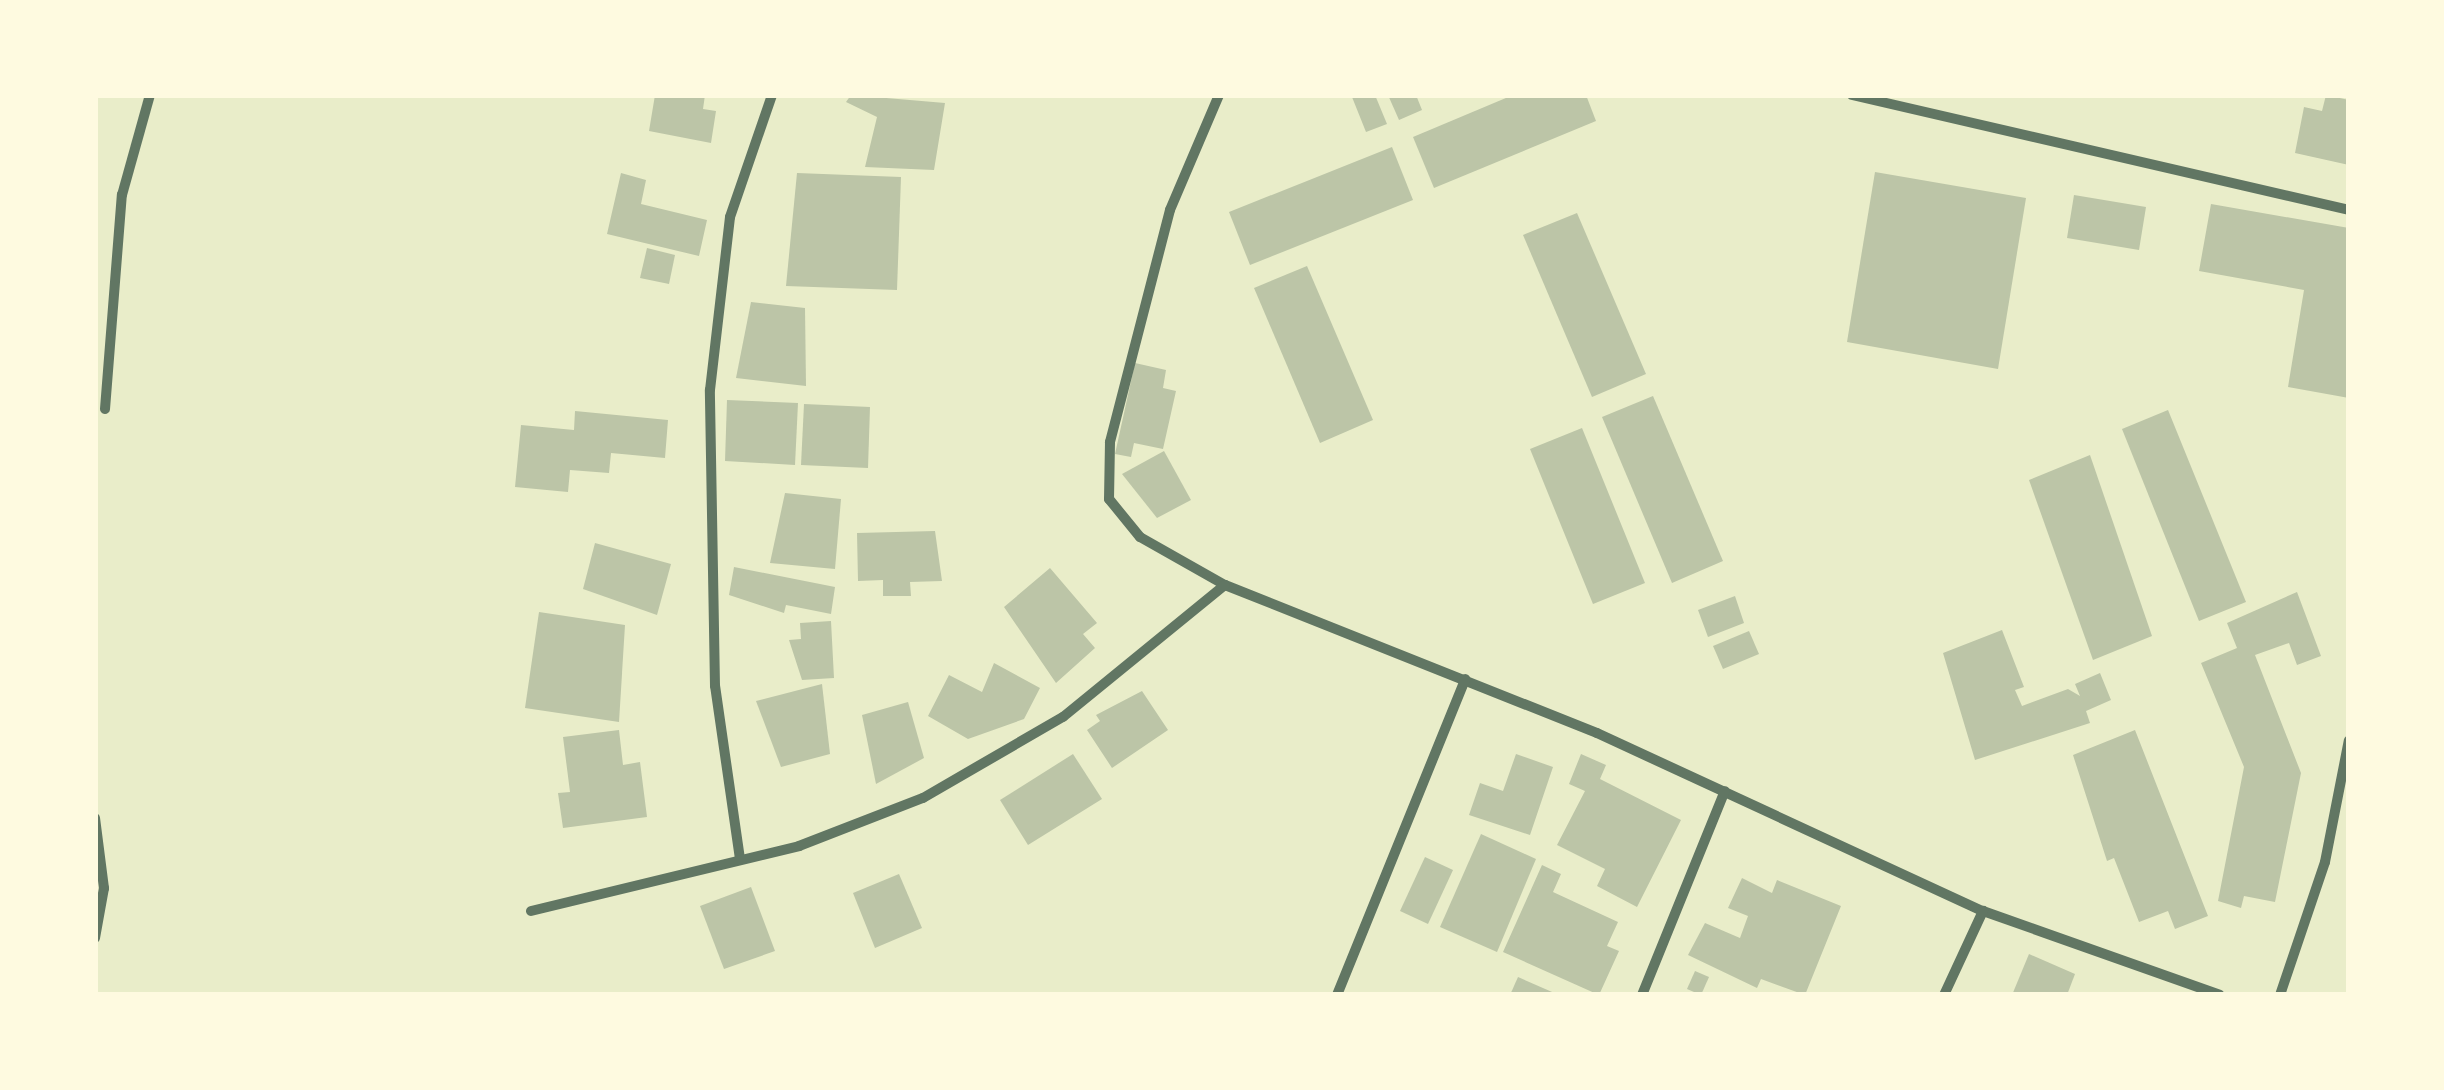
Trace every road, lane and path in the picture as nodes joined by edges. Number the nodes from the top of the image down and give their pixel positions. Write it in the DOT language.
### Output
graph roads {
  1 [pos="150,95"];
  2 [pos="772,95"];
  3 [pos="1219,95"];
  4 [pos="1852,95"];
  5 [pos="2349,210"];
  6 [pos="105,408"];
  7 [pos="1225,585"];
  8 [pos="1465,679"];
  9 [pos="2349,740"];
  10 [pos="1725,792"];
  11 [pos="95,818"];
  12 [pos="740,859"];
  13 [pos="1982,910"];
  14 [pos="531,911"];
  15 [pos="95,938"];
  16 [pos="1337,995"];
  17 [pos="1642,995"];
  18 [pos="1944,995"];
  19 [pos="2220,995"];
  20 [pos="2280,995"];
  1 -- 6 [label="street"];
  2 -- 12 [label="street"];
  3 -- 7 [label="street"];
  4 -- 5 [label="street"];
  7 -- 8 [label="street"];
  7 -- 12 [label="street"];
  8 -- 10 [label="street"];
  8 -- 16 [label="street"];
  9 -- 20 [label="street"];
  10 -- 13 [label="street"];
  10 -- 17 [label="street"];
  11 -- 15 [label="street"];
  12 -- 14 [label="street"];
  13 -- 18 [label="street"];
  13 -- 19 [label="street"];
}
